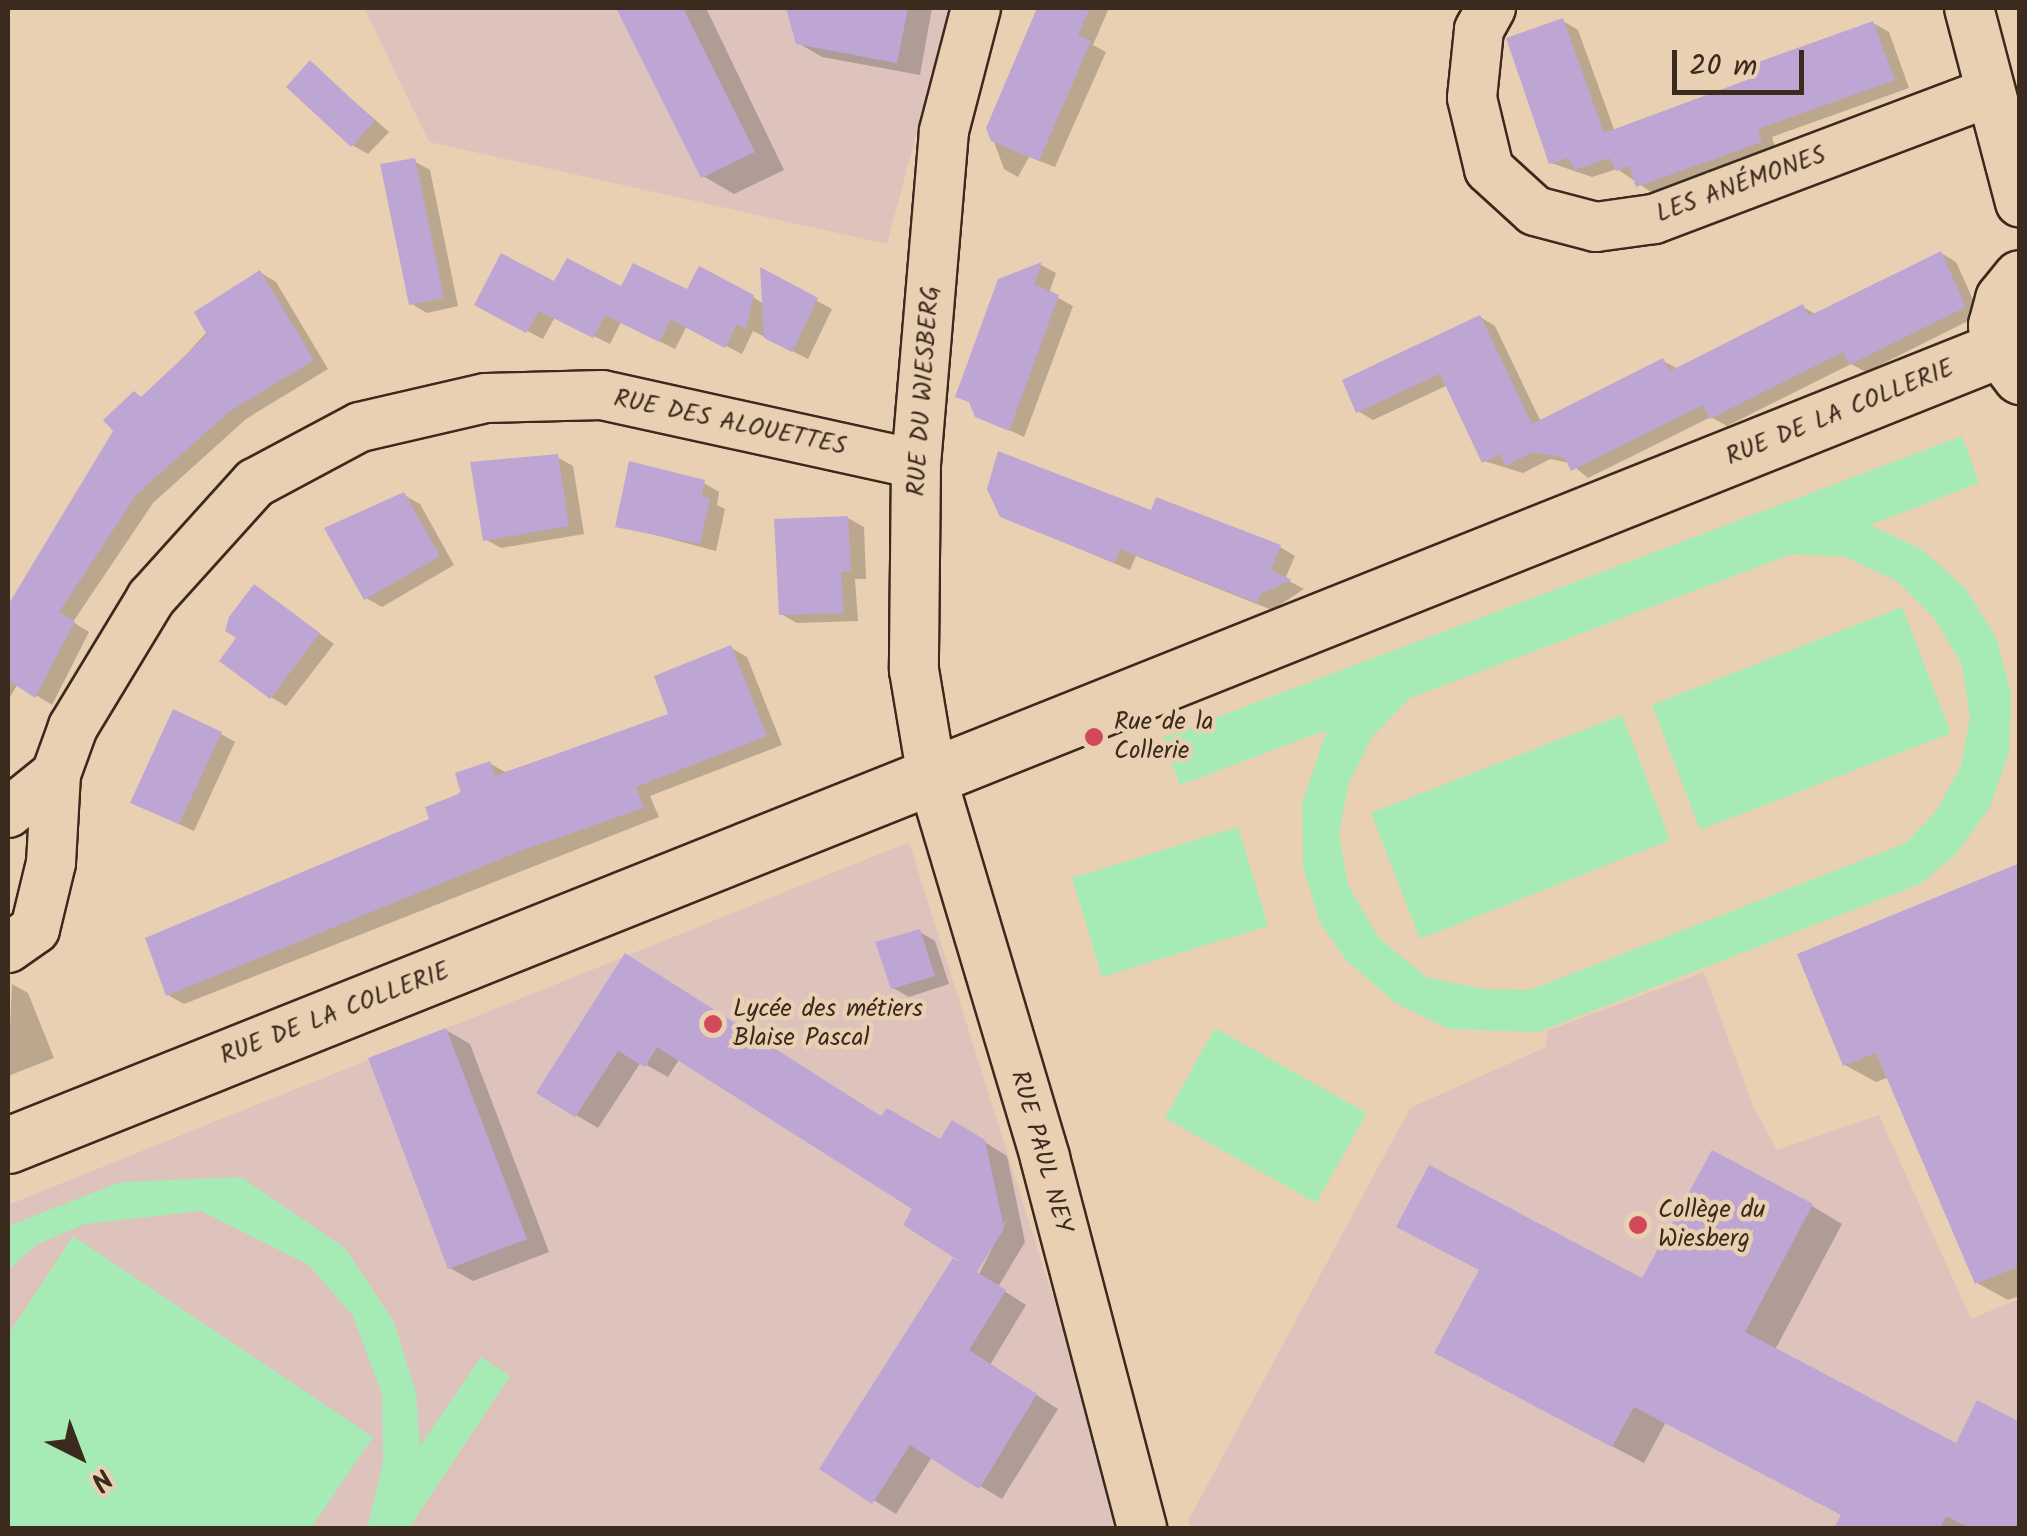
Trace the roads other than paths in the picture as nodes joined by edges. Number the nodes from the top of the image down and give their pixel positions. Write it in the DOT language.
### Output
graph roads {
  1 [pos="976,8"];
  2 [pos="1492,8"];
  3 [pos="1969,8"];
  4 [pos="1988,93"];
  5 [pos="2020,202"];
  6 [pos="2020,278"];
  7 [pos="2010,363"];
  8 [pos="916,464"];
  9 [pos="56,774"];
  10 [pos="932,778"];
  11 [pos="8,813"];
  12 [pos="8,948"];
  13 [pos="8,1144"];
  14 [pos="1142,1528"];
  1 -- 8 [label="street, RUE DU WIESBERG"];
  2 -- 4 [label="street, LES ANÉMONES"];
  3 -- 4 [label="street"];
  4 -- 5 [label="street"];
  6 -- 7 [label="street"];
  7 -- 10 [label="street, RUE DE LA COLLERIE"];
  8 -- 9 [label="street, RUE DES ALOUETTES"];
  8 -- 10 [label="street, RUE DU WIESBERG"];
  9 -- 11 [label="street"];
  9 -- 12 [label="street, RUE DES ALOUETTES"];
  10 -- 13 [label="street, RUE DE LA COLLERIE"];
  10 -- 14 [label="street, RUE PAUL NEY"];
}
